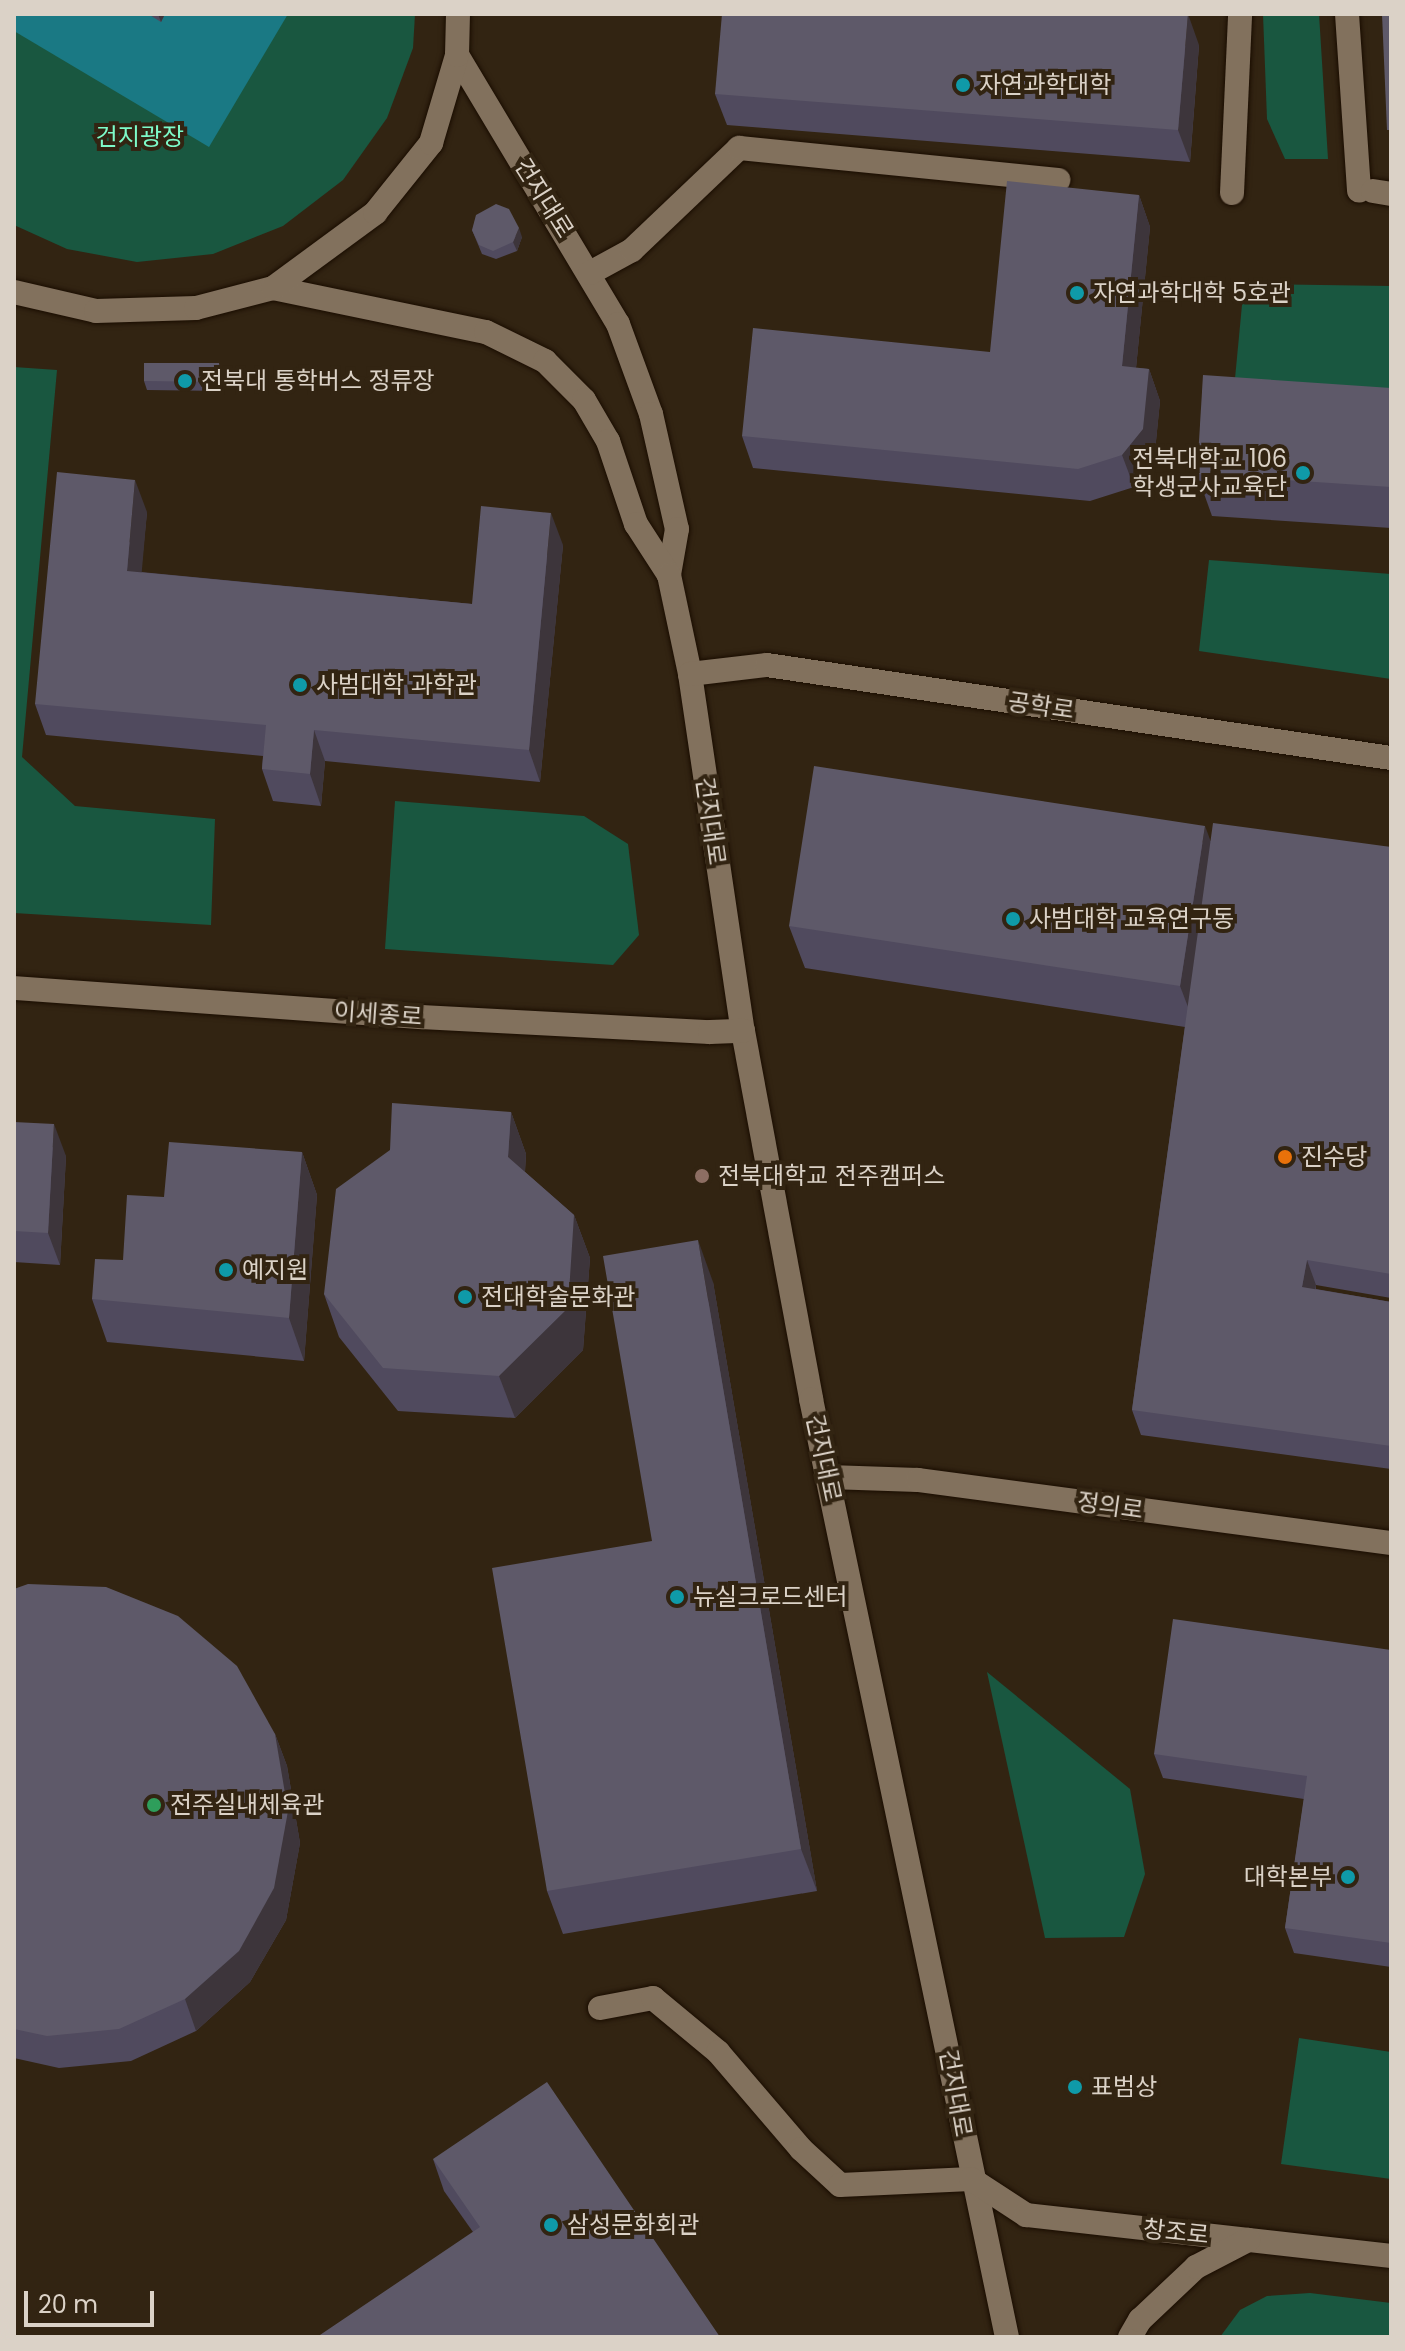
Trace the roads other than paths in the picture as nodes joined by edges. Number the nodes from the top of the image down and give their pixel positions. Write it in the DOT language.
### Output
graph roads {
  1 [pos="458,14"];
  2 [pos="1240,14"];
  3 [pos="1347,14"];
  4 [pos="457,55"];
  5 [pos="1058,180"];
  6 [pos="1374,192"];
  7 [pos="1232,193"];
  8 [pos="590,273"];
  9 [pos="273,288"];
  10 [pos="14,292"];
  11 [pos="669,575"];
  12 [pos="690,674"];
  13 [pos="1391,758"];
  14 [pos="14,988"];
  15 [pos="743,1031"];
  16 [pos="829,1477"];
  17 [pos="1391,1543"];
  18 [pos="600,2008"];
  19 [pos="971,2179"];
  20 [pos="1248,2240"];
  21 [pos="1391,2256"];
  22 [pos="1007,2337"];
  23 [pos="1130,2337"];
  1 -- 4 [label="lane"];
  2 -- 7 [label="lane"];
  3 -- 6 [label="lane"];
  4 -- 8 [label="lane, 건지대로"];
  4 -- 9 [label="lane"];
  5 -- 8 [label="lane"];
  8 -- 11 [label="lane, 건지대로"];
  9 -- 10 [label="lane"];
  9 -- 11 [label="lane, 건지대로"];
  11 -- 12 [label="lane, 건지대로"];
  12 -- 13 [label="lane, 공학로"];
  12 -- 15 [label="lane, 건지대로"];
  14 -- 15 [label="lane, 이세종로"];
  15 -- 16 [label="lane, 건지대로"];
  16 -- 17 [label="lane, 정의로"];
  16 -- 19 [label="lane, 건지대로"];
  18 -- 19 [label="lane"];
  19 -- 20 [label="lane, 창조로"];
  19 -- 22 [label="lane, 건지대로"];
  20 -- 21 [label="lane, 창조로"];
  20 -- 23 [label="lane"];
}
